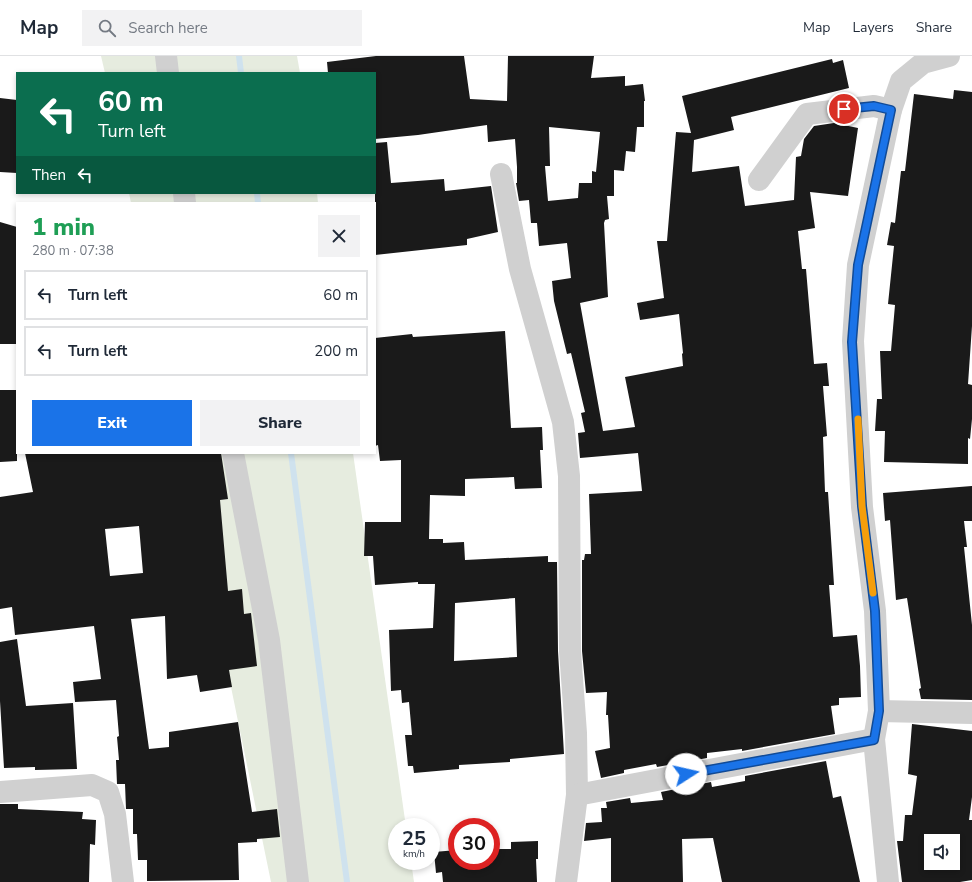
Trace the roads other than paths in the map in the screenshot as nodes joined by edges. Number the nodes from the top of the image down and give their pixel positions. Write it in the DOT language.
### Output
graph roads {
  1 [pos="166,56"];
  2 [pos="949,56"];
  3 [pos="168,72"];
  4 [pos="891,110"];
  5 [pos="501,174"];
  6 [pos="759,180"];
  7 [pos="233,454"];
  8 [pos="879,711"];
  9 [pos="972,713"];
  10 [pos="874,740"];
  11 [pos="0,792"];
  12 [pos="577,795"];
  13 [pos="123,882"];
  14 [pos="298,882"];
  15 [pos="566,882"];
  16 [pos="888,882"];
  1 -- 3 [label="street"];
  2 -- 4 [label="street"];
  4 -- 6 [label="street"];
  4 -- 8 [label="street"];
  5 -- 12 [label="street"];
  7 -- 14 [label="street"];
  8 -- 9 [label="street"];
  8 -- 10 [label="street"];
  10 -- 12 [label="street"];
  10 -- 16 [label="street"];
  11 -- 13 [label="street"];
  12 -- 15 [label="street"];
}
